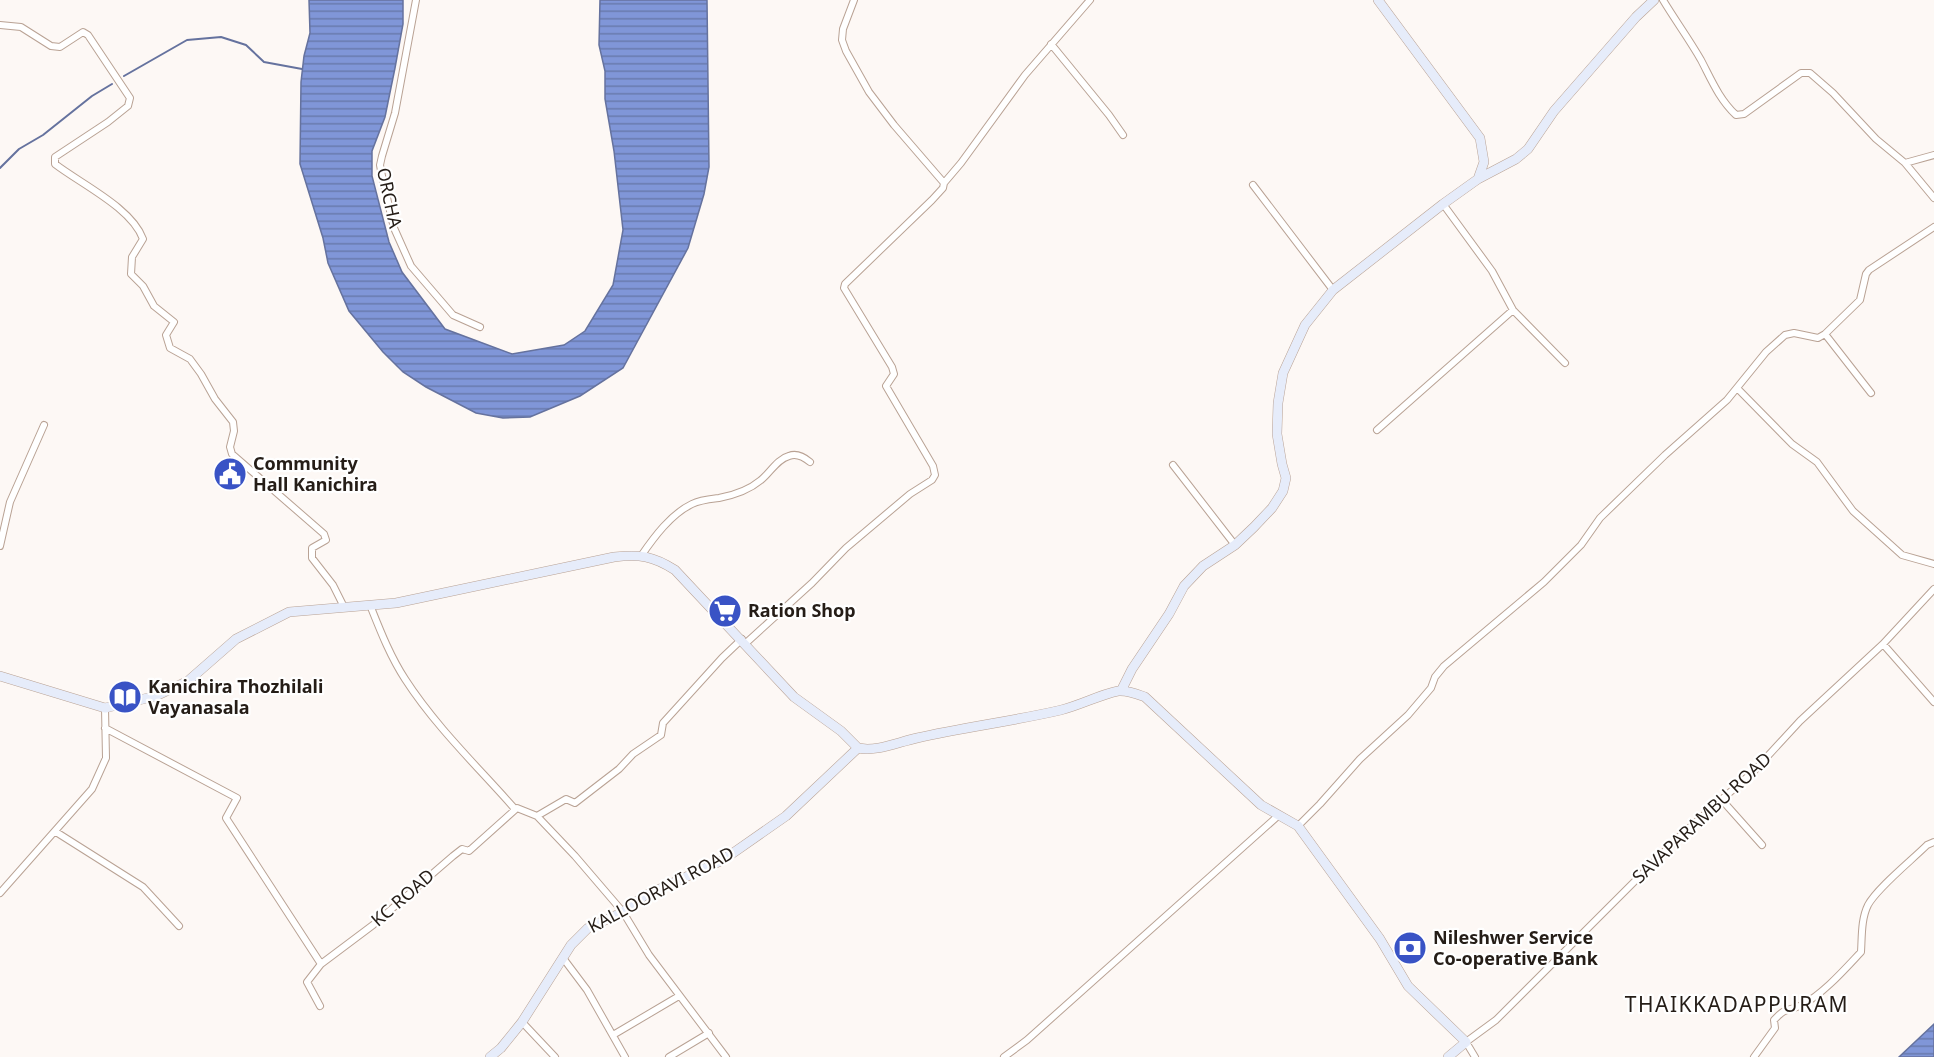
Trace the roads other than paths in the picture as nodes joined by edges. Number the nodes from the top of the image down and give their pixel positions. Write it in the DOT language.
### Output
graph roads {
  1 [pos="416,0"];
  2 [pos="854,0"];
  3 [pos="1090,0"];
  4 [pos="1378,0"];
  5 [pos="1654,0"];
  6 [pos="1663,0"];
  7 [pos="0,25"];
  8 [pos="1051,44"];
  9 [pos="1123,135"];
  10 [pos="1934,155"];
  11 [pos="1905,163"];
  12 [pos="1478,179"];
  13 [pos="944,183"];
  14 [pos="1253,185"];
  15 [pos="1934,198"];
  16 [pos="1443,204"];
  17 [pos="1934,227"];
  18 [pos="1333,290"];
  19 [pos="1513,310"];
  20 [pos="480,327"];
  21 [pos="1824,334"];
  22 [pos="1564,363"];
  23 [pos="1737,388"];
  24 [pos="1871,393"];
  25 [pos="44,424"];
  26 [pos="1377,430"];
  27 [pos="810,462"];
  28 [pos="1173,465"];
  29 [pos="1235,545"];
  30 [pos="0,546"];
  31 [pos="641,556"];
  32 [pos="1934,564"];
  33 [pos="1934,589"];
  34 [pos="370,605"];
  35 [pos="344,607"];
  36 [pos="744,641"];
  37 [pos="1883,644"];
  38 [pos="0,676"];
  39 [pos="1120,691"];
  40 [pos="1934,702"];
  41 [pos="105,708"];
  42 [pos="105,728"];
  43 [pos="858,748"];
  44 [pos="1721,799"];
  45 [pos="515,809"];
  46 [pos="1279,815"];
  47 [pos="537,816"];
  48 [pos="1298,826"];
  49 [pos="56,832"];
  50 [pos="1934,842"];
  51 [pos="1762,845"];
  52 [pos="0,893"];
  53 [pos="623,912"];
  54 [pos="179,926"];
  55 [pos="563,958"];
  56 [pos="321,964"];
  57 [pos="679,996"];
  58 [pos="320,1006"];
  59 [pos="522,1022"];
  60 [pos="709,1033"];
  61 [pos="613,1035"];
  62 [pos="1466,1042"];
  63 [pos="490,1057"];
  64 [pos="555,1057"];
  65 [pos="626,1057"];
  66 [pos="669,1057"];
  67 [pos="726,1057"];
  68 [pos="1004,1057"];
  69 [pos="1448,1057"];
  70 [pos="1474,1057"];
  71 [pos="1754,1057"];
  1 -- 20 [label="street, ORCHA"];
  2 -- 13 [label="street"];
  3 -- 8 [label="street"];
  4 -- 12 [label="main road"];
  5 -- 12 [label="main road"];
  6 -- 11 [label="street"];
  7 -- 35 [label="street"];
  8 -- 9 [label="street"];
  8 -- 13 [label="street"];
  10 -- 11 [label="street"];
  11 -- 15 [label="street"];
  12 -- 16 [label="main road"];
  13 -- 36 [label="street"];
  14 -- 18 [label="street"];
  16 -- 18 [label="main road"];
  16 -- 19 [label="street"];
  17 -- 21 [label="street"];
  18 -- 29 [label="main road"];
  19 -- 22 [label="street"];
  19 -- 26 [label="street"];
  21 -- 23 [label="street"];
  21 -- 24 [label="street"];
  23 -- 32 [label="street"];
  23 -- 48 [label="street"];
  25 -- 30 [label="street"];
  27 -- 31 [label="street"];
  28 -- 29 [label="street"];
  29 -- 39 [label="main road"];
  31 -- 34 [label="main road"];
  31 -- 36 [label="main road"];
  33 -- 37 [label="street, SAVAPARAMBU ROAD"];
  34 -- 35 [label="main road"];
  34 -- 45 [label="street"];
  35 -- 41 [label="main road"];
  36 -- 43 [label="main road"];
  36 -- 47 [label="street"];
  37 -- 40 [label="street"];
  37 -- 44 [label="street, SAVAPARAMBU ROAD"];
  38 -- 41 [label="main road"];
  39 -- 43 [label="main road"];
  39 -- 46 [label="main road"];
  41 -- 42 [label="street"];
  42 -- 49 [label="street"];
  42 -- 56 [label="street"];
  43 -- 53 [label="main road, KALLOORAVI ROAD"];
  44 -- 51 [label="street"];
  44 -- 62 [label="street, SAVAPARAMBU ROAD"];
  45 -- 47 [label="street"];
  45 -- 56 [label="street, KC ROAD"];
  46 -- 48 [label="main road"];
  46 -- 68 [label="street"];
  47 -- 53 [label="street"];
  48 -- 62 [label="main road"];
  49 -- 52 [label="street"];
  49 -- 54 [label="street"];
  50 -- 71 [label="street"];
  53 -- 55 [label="main road, KALLOORAVI ROAD"];
  53 -- 57 [label="street"];
  55 -- 59 [label="main road, KALLOORAVI ROAD"];
  55 -- 61 [label="street"];
  56 -- 58 [label="street"];
  57 -- 60 [label="street"];
  57 -- 61 [label="street"];
  59 -- 63 [label="main road, KALLOORAVI ROAD"];
  59 -- 64 [label="street"];
  60 -- 66 [label="street"];
  60 -- 67 [label="street"];
  61 -- 65 [label="street"];
  62 -- 69 [label="main road"];
  62 -- 70 [label="street"];
}
